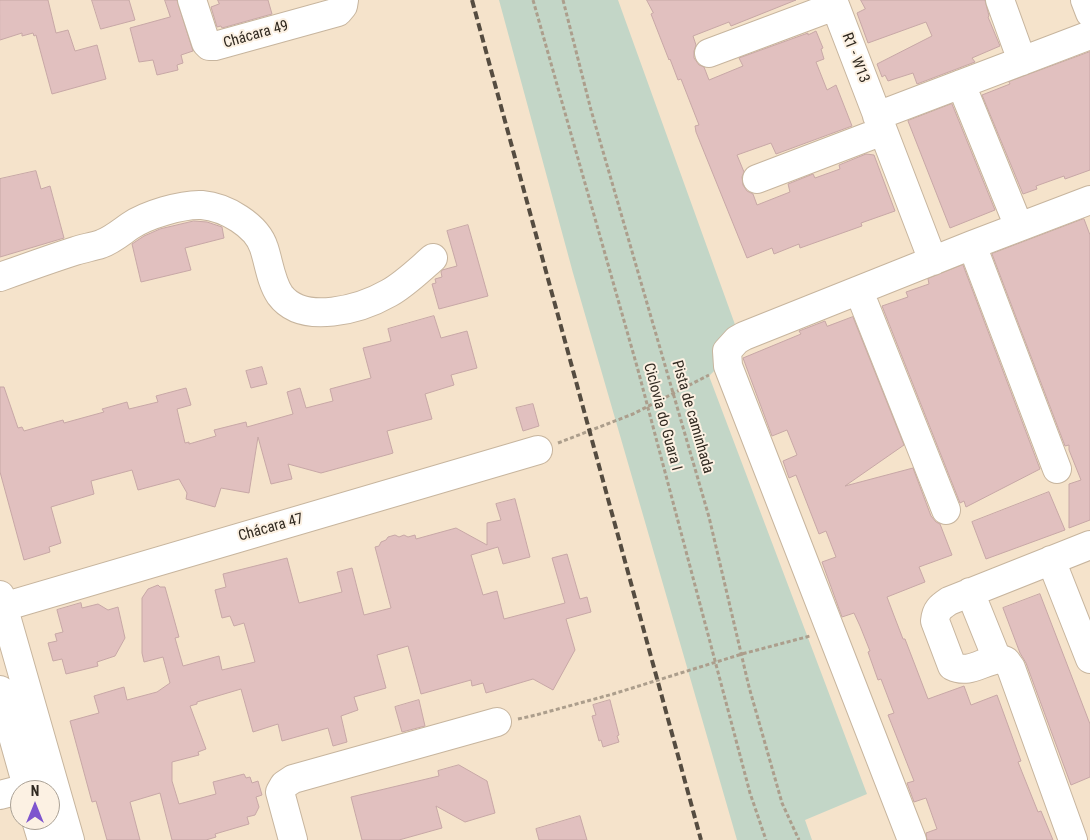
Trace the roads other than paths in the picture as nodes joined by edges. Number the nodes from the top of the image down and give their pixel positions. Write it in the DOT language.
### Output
graph roads {
  1 [pos="192,0"];
  2 [pos="344,0"];
  3 [pos="1000,0"];
  4 [pos="1085,0"];
  5 [pos="834,3"];
  6 [pos="1090,13"];
  7 [pos="1090,35"];
  8 [pos="709,53"];
  9 [pos="1022,61"];
  10 [pos="962,84"];
  11 [pos="880,124"];
  12 [pos="757,179"];
  13 [pos="1090,200"];
  14 [pos="1019,227"];
  15 [pos="972,245"];
  16 [pos="433,258"];
  17 [pos="933,261"];
  18 [pos="0,277"];
  19 [pos="860,291"];
  20 [pos="538,450"];
  21 [pos="1057,469"];
  22 [pos="946,510"];
  23 [pos="1090,544"];
  24 [pos="1051,560"];
  25 [pos="970,592"];
  26 [pos="2,601"];
  27 [pos="997,659"];
  28 [pos="1090,659"];
  29 [pos="0,690"];
  30 [pos="497,722"];
  31 [pos="25,780"];
  32 [pos="70,840"];
  33 [pos="291,840"];
  34 [pos="912,840"];
  35 [pos="1072,840"];
  1 -- 2 [label="street, Chácara 49"];
  3 -- 9 [label="street"];
  4 -- 6 [label="street"];
  5 -- 8 [label="street"];
  5 -- 11 [label="street, R1 - W13"];
  7 -- 9 [label="street"];
  9 -- 10 [label="street"];
  10 -- 11 [label="street"];
  10 -- 14 [label="street"];
  11 -- 12 [label="street"];
  11 -- 17 [label="street, R1 - W13"];
  13 -- 14 [label="street"];
  14 -- 15 [label="street"];
  15 -- 17 [label="street"];
  15 -- 21 [label="street"];
  16 -- 18 [label="street"];
  17 -- 19 [label="street"];
  19 -- 22 [label="street"];
  19 -- 34 [label="street"];
  20 -- 26 [label="street, Chácara 47"];
  23 -- 24 [label="street"];
  24 -- 25 [label="street"];
  24 -- 28 [label="street"];
  25 -- 27 [label="street"];
  25 -- 27 [label="street"];
  26 -- 32 [label="street"];
  27 -- 35 [label="street"];
  29 -- 31 [label="street"];
  30 -- 33 [label="street"];
}
